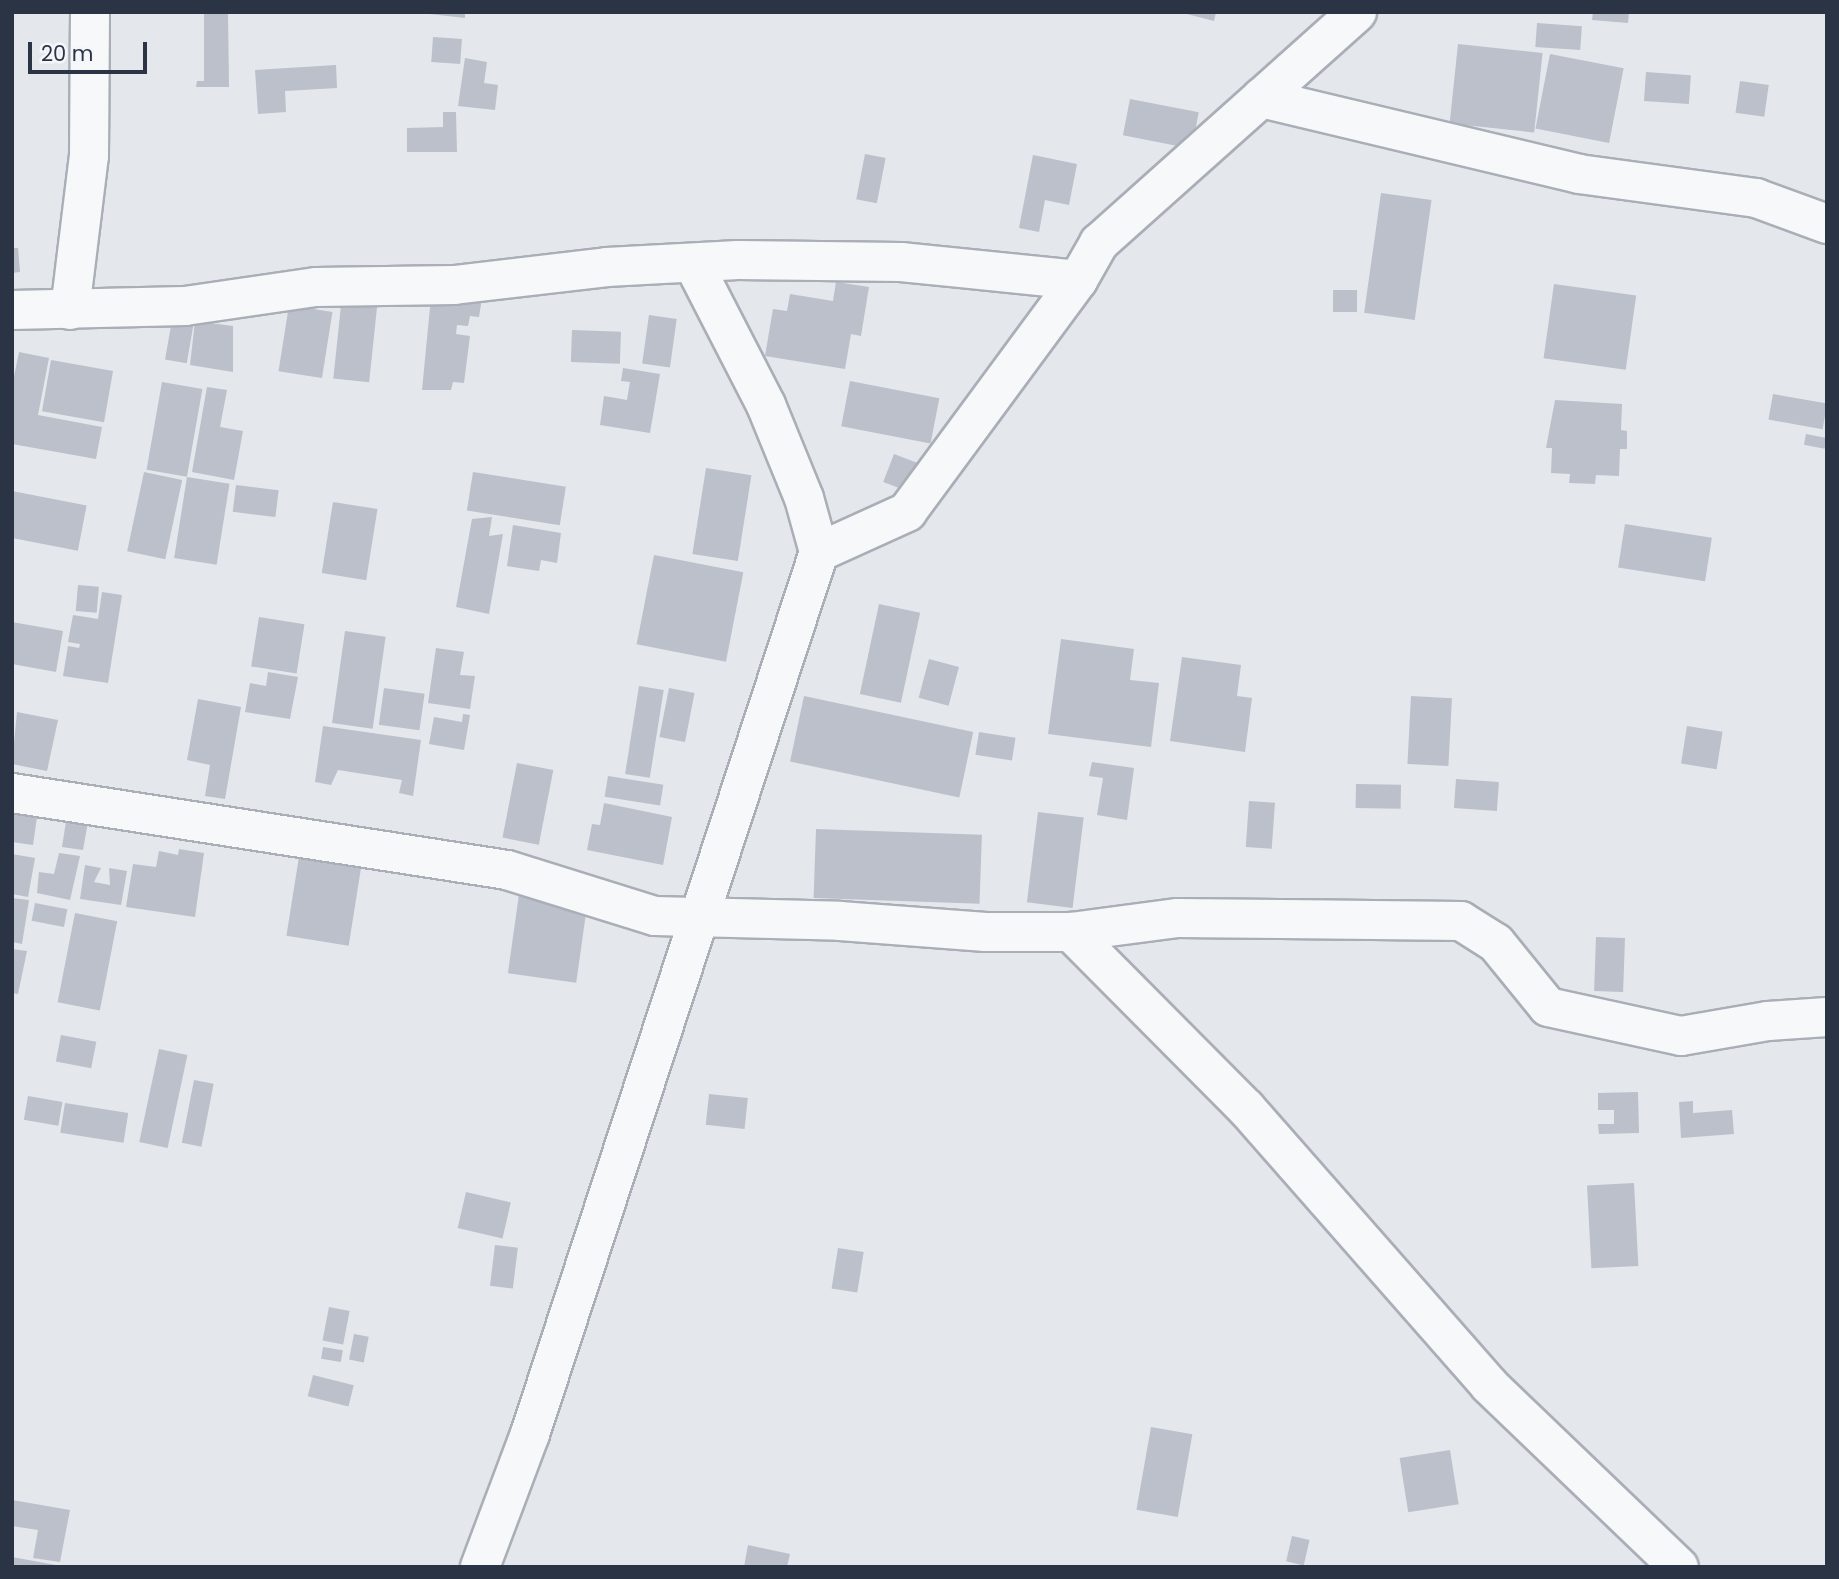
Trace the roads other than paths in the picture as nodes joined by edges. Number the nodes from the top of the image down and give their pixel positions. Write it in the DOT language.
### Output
graph roads {
  1 [pos="90,12"];
  2 [pos="1357,12"];
  3 [pos="1262,98"];
  4 [pos="1827,224"];
  5 [pos="693,263"];
  6 [pos="1078,280"];
  7 [pos="12,310"];
  8 [pos="70,310"];
  9 [pos="819,552"];
  10 [pos="12,793"];
  11 [pos="699,915"];
  12 [pos="1072,932"];
  13 [pos="1827,1017"];
  14 [pos="480,1567"];
  15 [pos="1679,1567"];
  1 -- 8 [label="street"];
  2 -- 3 [label="street"];
  3 -- 4 [label="street"];
  3 -- 6 [label="street"];
  5 -- 6 [label="street"];
  5 -- 8 [label="street"];
  5 -- 9 [label="street"];
  6 -- 9 [label="street"];
  7 -- 8 [label="street"];
  9 -- 11 [label="street"];
  10 -- 11 [label="street"];
  11 -- 12 [label="street"];
  11 -- 14 [label="street"];
  12 -- 13 [label="street"];
  12 -- 15 [label="street"];
}
